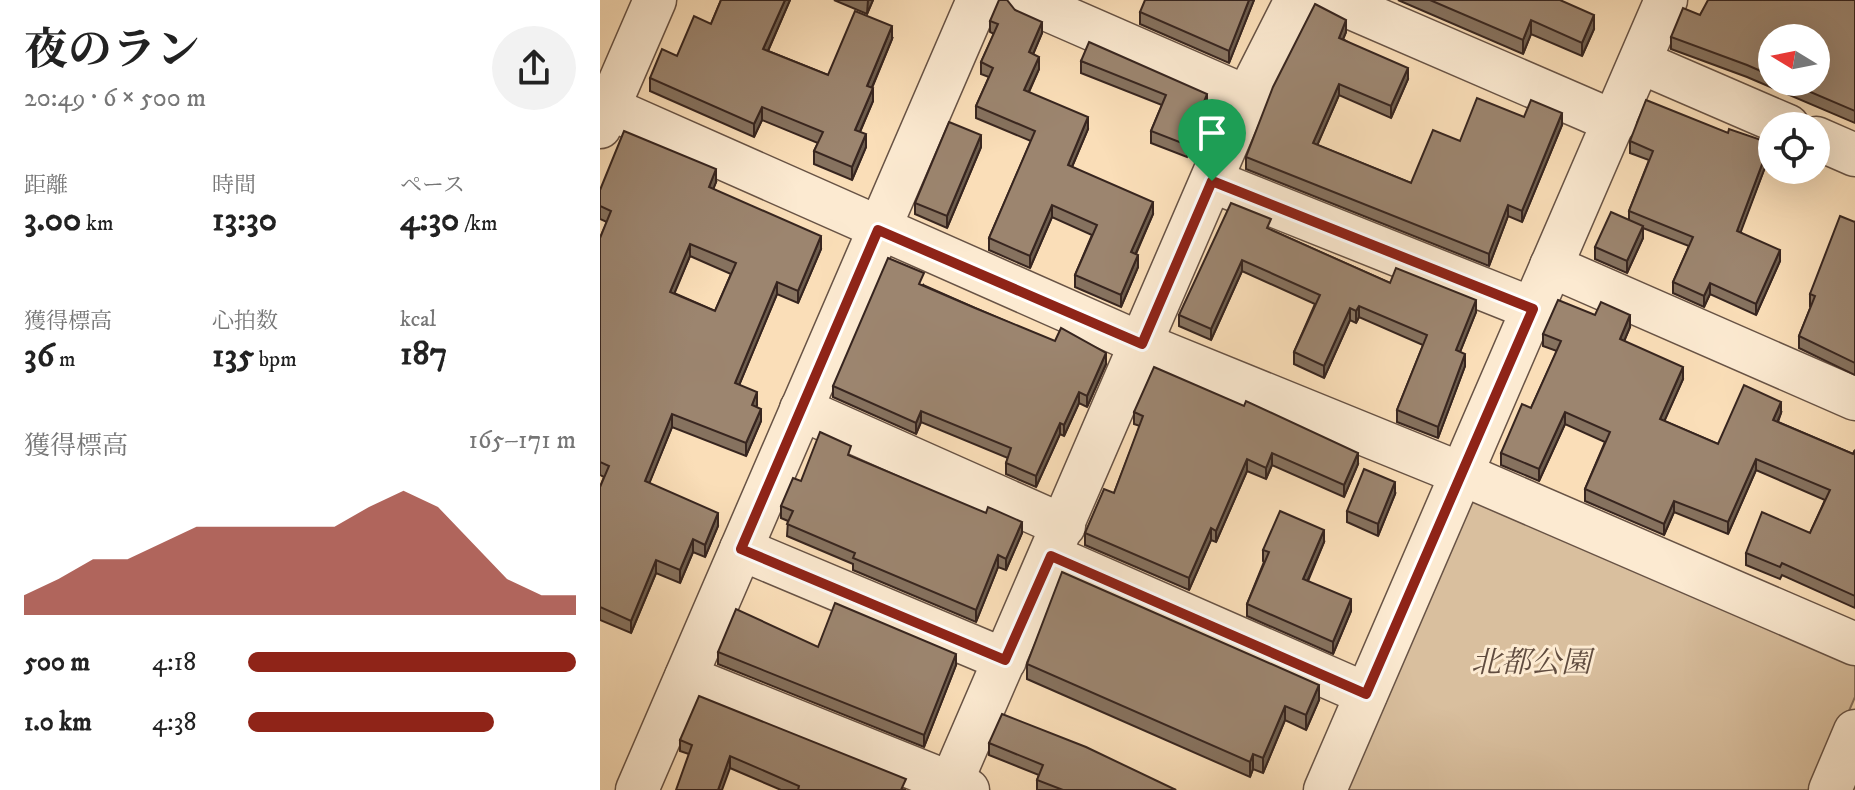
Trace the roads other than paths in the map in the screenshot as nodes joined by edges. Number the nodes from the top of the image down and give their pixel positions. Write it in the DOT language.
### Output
graph roads {
  1 [pos="655,0"];
  2 [pos="978,0"];
  3 [pos="1025,0"];
  4 [pos="1296,0"];
  5 [pos="1333,0"];
  6 [pos="1666,0"];
  7 [pos="1640,62"];
  8 [pos="1247,97"];
  9 [pos="603,113"];
  10 [pos="1758,113"];
  11 [pos="1615,122"];
  12 [pos="1830,144"];
  13 [pos="1855,155"];
  14 [pos="1212,181"];
  15 [pos="878,230"];
  16 [pos="1551,266"];
  17 [pos="1533,309"];
  18 [pos="1142,344"];
  19 [pos="1855,399"];
  20 [pos="801,409"];
  21 [pos="1462,474"];
  22 [pos="1057,541"];
  23 [pos="741,549"];
  24 [pos="1855,644"];
  25 [pos="1005,660"];
  26 [pos="686,677"];
  27 [pos="1366,694"];
  28 [pos="1855,731"];
  29 [pos="956,788"];
  30 [pos="637,790"];
  31 [pos="1325,790"];
  32 [pos="1830,790"];
  1 -- 9 [label="street"];
  2 -- 15 [label="street"];
  3 -- 8 [label="street"];
  4 -- 8 [label="street"];
  5 -- 11 [label="street"];
  6 -- 7 [label="street"];
  7 -- 10 [label="street"];
  7 -- 11 [label="street"];
  8 -- 14 [label="street"];
  9 -- 15 [label="street"];
  11 -- 16 [label="street"];
  12 -- 13 [label="street"];
  14 -- 17 [label="street"];
  14 -- 18 [label="street"];
  15 -- 18 [label="street"];
  15 -- 20 [label="street"];
  16 -- 17 [label="street"];
  16 -- 19 [label="street"];
  17 -- 21 [label="street"];
  18 -- 21 [label="street"];
  18 -- 22 [label="street"];
  20 -- 22 [label="street"];
  20 -- 23 [label="street"];
  21 -- 24 [label="street"];
  21 -- 27 [label="street"];
  22 -- 25 [label="street"];
  22 -- 27 [label="street"];
  23 -- 25 [label="street"];
  23 -- 26 [label="street"];
  25 -- 29 [label="street"];
  26 -- 29 [label="street"];
  26 -- 30 [label="street"];
  27 -- 31 [label="street"];
  28 -- 32 [label="street"];
}
